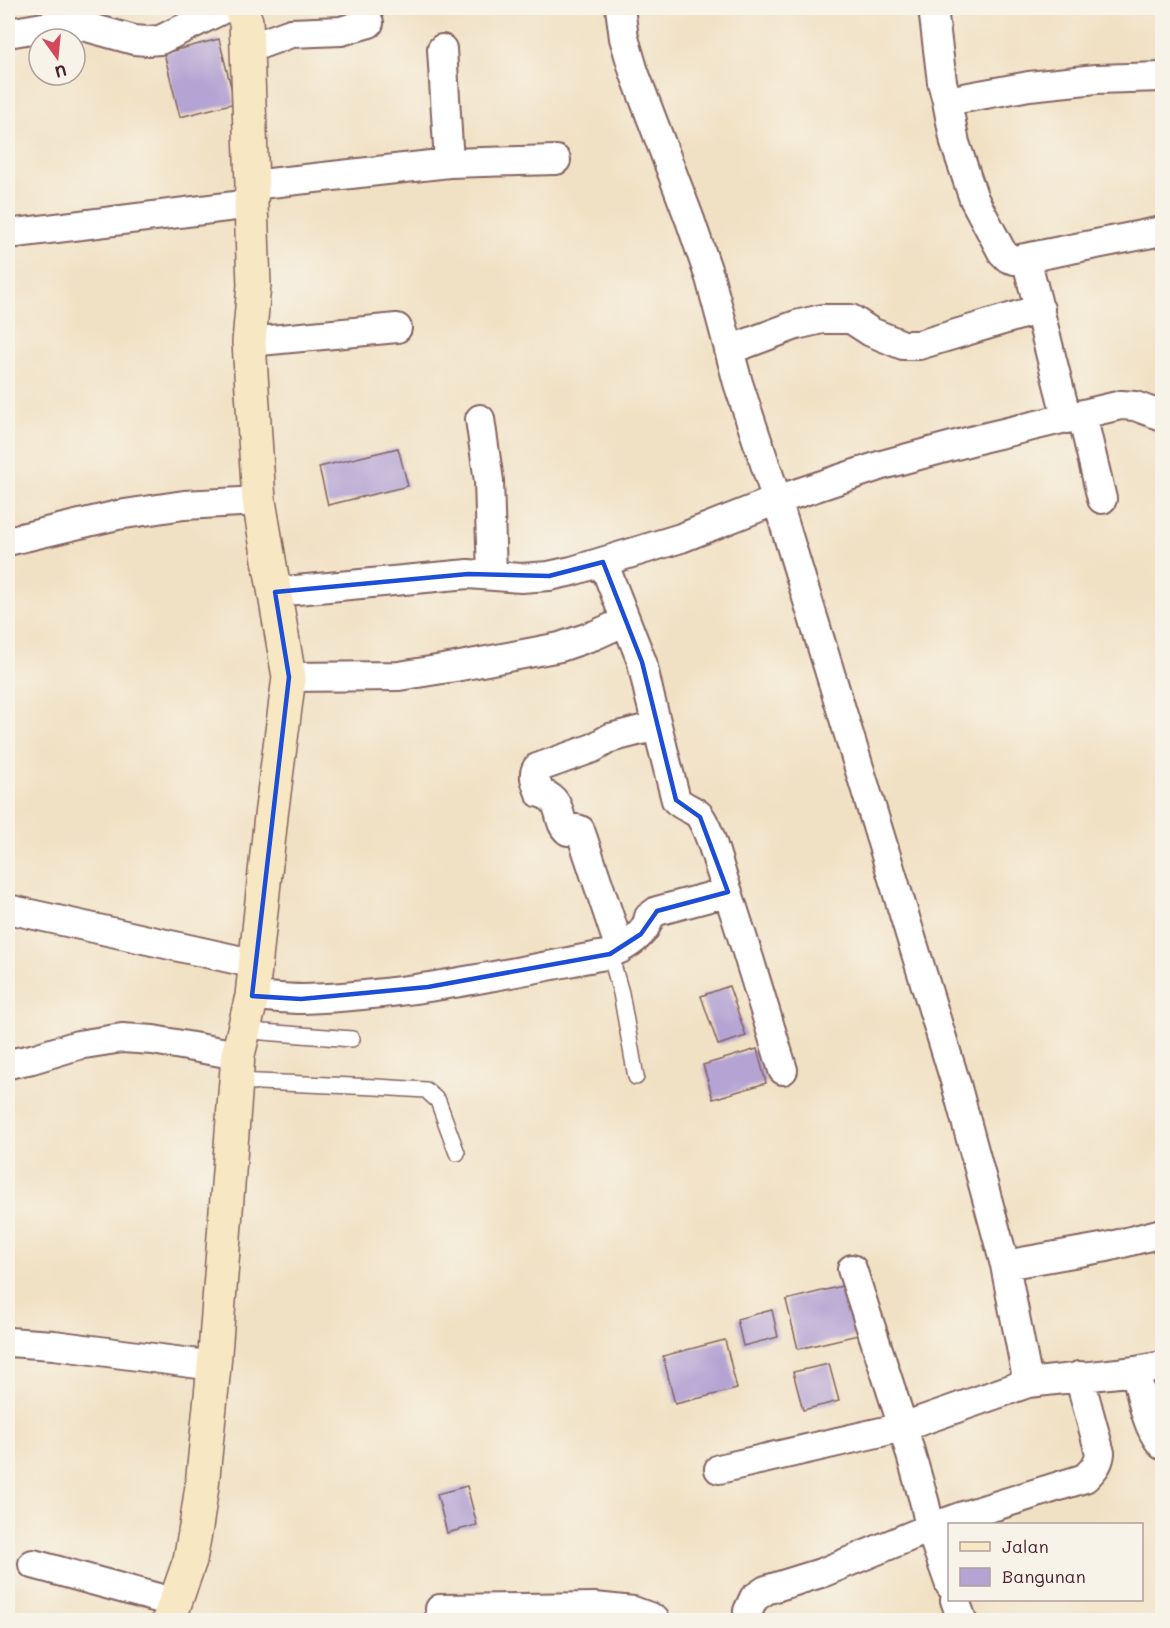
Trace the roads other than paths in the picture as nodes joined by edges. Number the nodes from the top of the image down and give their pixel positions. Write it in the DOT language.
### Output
graph roads {
  1 [pos="225,8"];
  2 [pos="240,8"];
  3 [pos="620,8"];
  4 [pos="933,8"];
  5 [pos="369,23"];
  6 [pos="8,33"];
  7 [pos="247,49"];
  8 [pos="442,49"];
  9 [pos="1162,77"];
  10 [pos="947,101"];
  11 [pos="556,160"];
  12 [pos="449,163"];
  13 [pos="252,195"];
  14 [pos="1162,231"];
  15 [pos="8,234"];
  16 [pos="1026,258"];
  17 [pos="1040,309"];
  18 [pos="398,328"];
  19 [pos="249,342"];
  20 [pos="729,350"];
  21 [pos="1162,416"];
  22 [pos="1075,417"];
  23 [pos="480,419"];
  24 [pos="1102,499"];
  25 [pos="777,500"];
  26 [pos="259,501"];
  27 [pos="8,541"];
  28 [pos="603,562"];
  29 [pos="492,575"];
  30 [pos="275,592"];
  31 [pos="626,621"];
  32 [pos="289,677"];
  33 [pos="657,726"];
  34 [pos="728,892"];
  35 [pos="8,909"];
  36 [pos="615,952"];
  37 [pos="254,980"];
  38 [pos="352,1039"];
  39 [pos="240,1055"];
  40 [pos="8,1064"];
  41 [pos="783,1070"];
  42 [pos="636,1077"];
  43 [pos="458,1153"];
  44 [pos="1162,1233"];
  45 [pos="1005,1265"];
  46 [pos="852,1269"];
  47 [pos="8,1342"];
  48 [pos="214,1366"];
  49 [pos="1149,1368"];
  50 [pos="1079,1376"];
  51 [pos="1028,1383"];
  52 [pos="903,1427"];
  53 [pos="1162,1445"];
  54 [pos="719,1469"];
  55 [pos="930,1528"];
  56 [pos="33,1564"];
  57 [pos="948,1579"];
  58 [pos="956,1601"];
  59 [pos="440,1609"];
  60 [pos="172,1612"];
  61 [pos="655,1620"];
  62 [pos="749,1620"];
  63 [pos="962,1620"];
  1 -- 6 [label="street"];
  2 -- 7 [label="street"];
  3 -- 20 [label="street"];
  4 -- 10 [label="street"];
  5 -- 7 [label="street"];
  7 -- 13 [label="street"];
  8 -- 12 [label="street"];
  9 -- 10 [label="street"];
  10 -- 16 [label="street"];
  11 -- 12 [label="street"];
  12 -- 13 [label="street"];
  13 -- 15 [label="street"];
  13 -- 19 [label="street"];
  14 -- 16 [label="street"];
  16 -- 17 [label="street"];
  17 -- 20 [label="street"];
  17 -- 22 [label="street"];
  18 -- 19 [label="street"];
  19 -- 26 [label="street"];
  20 -- 25 [label="street"];
  21 -- 22 [label="street"];
  22 -- 24 [label="street"];
  22 -- 25 [label="street"];
  23 -- 29 [label="street"];
  25 -- 28 [label="street"];
  25 -- 45 [label="street"];
  26 -- 27 [label="street"];
  26 -- 30 [label="street"];
  28 -- 29 [label="street"];
  28 -- 31 [label="street"];
  29 -- 30 [label="street"];
  30 -- 32 [label="street"];
  31 -- 32 [label="street"];
  31 -- 33 [label="street"];
  32 -- 37 [label="street"];
  33 -- 34 [label="street"];
  33 -- 36 [label="street"];
  34 -- 36 [label="street"];
  34 -- 41 [label="street"];
  35 -- 37 [label="street"];
  36 -- 37 [label="street"];
  36 -- 42 [label="lane"];
  37 -- 39 [label="street"];
  38 -- 39 [label="lane"];
  39 -- 40 [label="street"];
  39 -- 43 [label="lane"];
  39 -- 48 [label="street"];
  44 -- 45 [label="street"];
  45 -- 51 [label="street"];
  46 -- 52 [label="street"];
  47 -- 48 [label="street"];
  48 -- 60 [label="street"];
  49 -- 50 [label="street"];
  49 -- 53 [label="street"];
  50 -- 51 [label="street"];
  50 -- 55 [label="street"];
  51 -- 52 [label="street"];
  52 -- 54 [label="street"];
  52 -- 55 [label="street"];
  55 -- 57 [label="street"];
  55 -- 62 [label="street"];
  56 -- 60 [label="street"];
  58 -- 63 [label="street"];
  59 -- 61 [label="street"];
}
